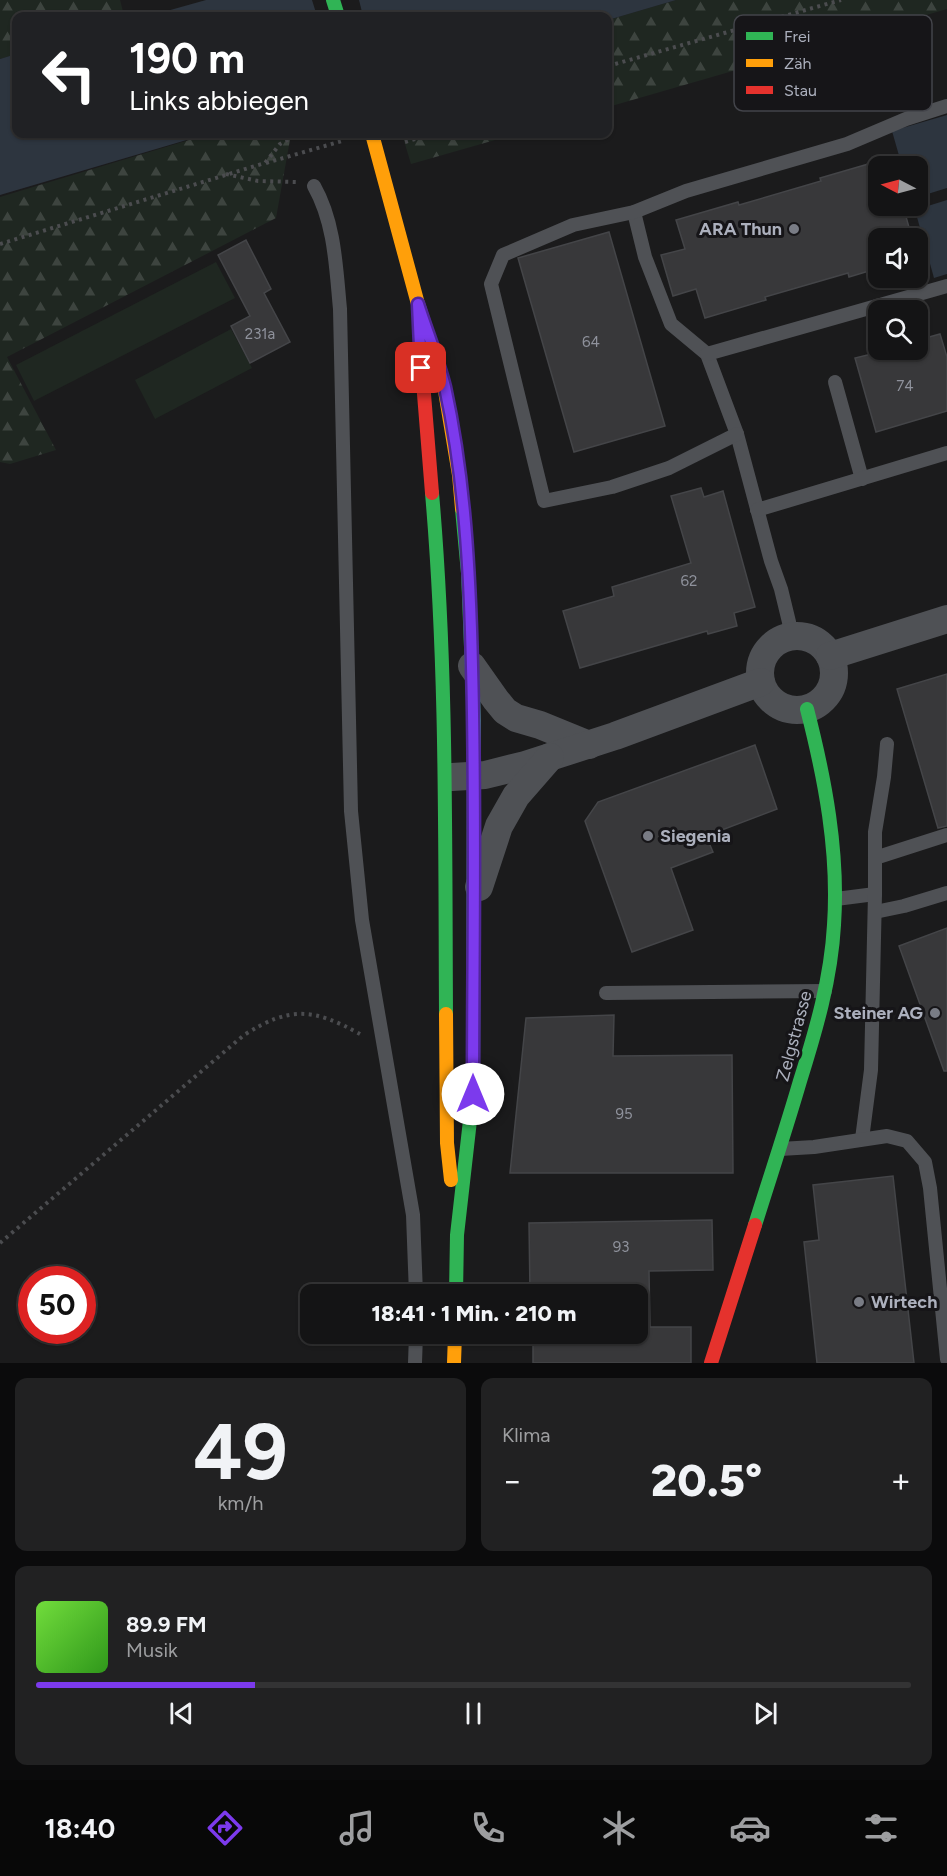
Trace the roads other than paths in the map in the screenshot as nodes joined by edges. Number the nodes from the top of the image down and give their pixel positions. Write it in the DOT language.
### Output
graph roads {
  1 [pos="947,105"];
  2 [pos="932,110"];
  3 [pos="929,111"];
  4 [pos="374,138"];
  5 [pos="314,186"];
  6 [pos="634,212"];
  7 [pos="947,286"];
  8 [pos="418,304"];
  9 [pos="707,354"];
  10 [pos="835,382"];
  11 [pos="737,434"];
  12 [pos="947,453"];
  13 [pos="862,479"];
  14 [pos="757,510"];
  15 [pos="947,619"];
  16 [pos="790,636"];
  17 [pos="831,656"];
  18 [pos="472,666"];
  19 [pos="761,682"];
  20 [pos="807,709"];
  21 [pos="886,744"];
  22 [pos="589,745"];
  23 [pos="550,757"];
  24 [pos="474,776"];
  25 [pos="445,778"];
  26 [pos="947,835"];
  27 [pos="874,858"];
  28 [pos="947,893"];
  29 [pos="876,894"];
  30 [pos="836,899"];
  31 [pos="475,900"];
  32 [pos="875,912"];
  33 [pos="825,991"];
  34 [pos="606,993"];
  35 [pos="862,1139"];
  36 [pos="780,1149"];
  37 [pos="457,1235"];
  38 [pos="416,1284"];
  39 [pos="456,1284"];
  40 [pos="416,1344"];
  41 [pos="455,1344"];
  42 [pos="947,1359"];
  43 [pos="415,1363"];
  44 [pos="454,1363"];
  45 [pos="711,1363"];
  1 -- 2 [label="lane"];
  3 -- 6 [label="lane"];
  4 -- 8 [label="main road"];
  5 -- 38 [label="lane"];
  6 -- 9 [label="lane"];
  6 -- 11 [label="lane"];
  7 -- 9 [label="lane"];
  8 -- 18 [label="main road"];
  8 -- 25 [label="main road"];
  9 -- 11 [label="lane"];
  10 -- 13 [label="lane"];
  11 -- 14 [label="lane"];
  12 -- 13 [label="lane"];
  13 -- 14 [label="lane"];
  14 -- 16 [label="lane"];
  15 -- 17 [label="street"];
  16 -- 17 [label="street"];
  16 -- 19 [label="street"];
  17 -- 20 [label="street"];
  18 -- 22 [label="street"];
  18 -- 24 [label="main road"];
  19 -- 20 [label="street"];
  19 -- 22 [label="street"];
  20 -- 30 [label="main road, Zelgstrasse"];
  21 -- 27 [label="lane"];
  22 -- 23 [label="street"];
  23 -- 24 [label="street"];
  23 -- 31 [label="street"];
  24 -- 25 [label="street"];
  24 -- 31 [label="main road"];
  25 -- 37 [label="main road"];
  26 -- 27 [label="lane"];
  27 -- 29 [label="lane"];
  28 -- 32 [label="lane"];
  29 -- 30 [label="lane"];
  29 -- 32 [label="lane"];
  30 -- 33 [label="main road, Zelgstrasse"];
  31 -- 37 [label="main road"];
  32 -- 35 [label="lane"];
  33 -- 34 [label="lane"];
  33 -- 36 [label="main road, Zelgstrasse"];
  35 -- 36 [label="lane"];
  35 -- 42 [label="lane"];
  36 -- 45 [label="main road, Zelgstrasse"];
  37 -- 39 [label="main road"];
  40 -- 43 [label="lane"];
  41 -- 44 [label="main road"];
}
